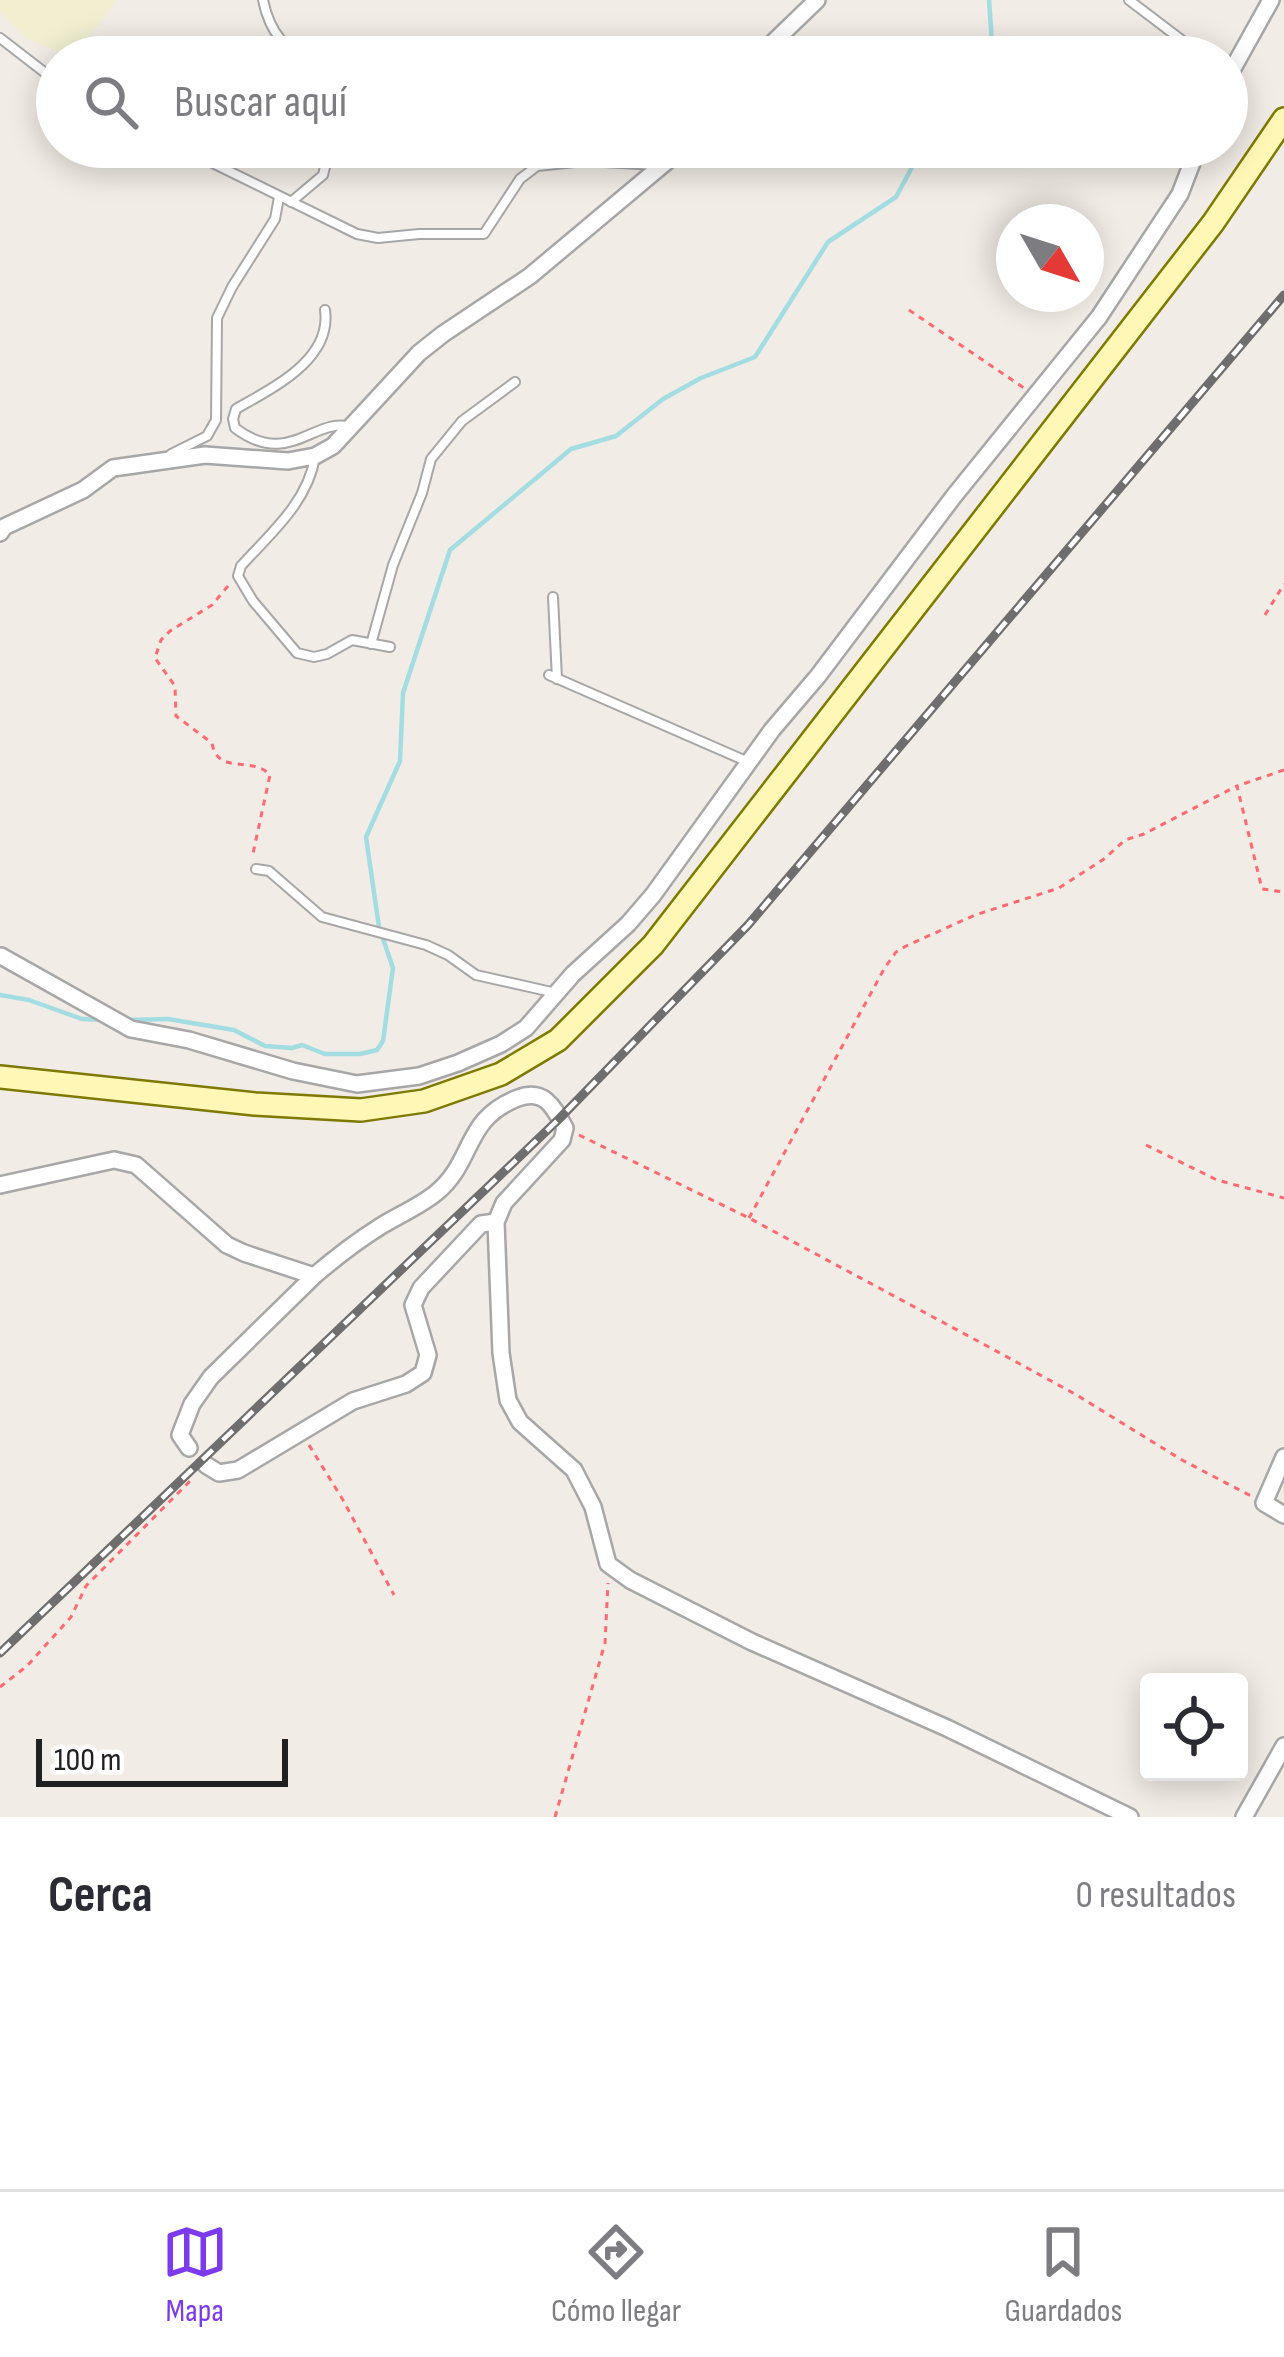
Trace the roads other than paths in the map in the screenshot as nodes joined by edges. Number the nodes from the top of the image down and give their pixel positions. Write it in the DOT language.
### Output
graph roads {
  1 [pos="263,0"];
  2 [pos="817,0"];
  3 [pos="1129,0"];
  4 [pos="1271,0"];
  5 [pos="279,36"];
  6 [pos="780,36"];
  7 [pos="1176,36"];
  8 [pos="0,38"];
  9 [pos="1248,40"];
  10 [pos="36,66"];
  11 [pos="1284,119"];
  12 [pos="222,168"];
  13 [pos="325,168"];
  14 [pos="534,168"];
  15 [pos="660,168"];
  16 [pos="1190,168"];
  17 [pos="279,197"];
  18 [pos="290,202"];
  19 [pos="326,310"];
  20 [pos="515,382"];
  21 [pos="353,427"];
  22 [pos="315,455"];
  23 [pos="163,460"];
  24 [pos="1,525"];
  25 [pos="553,597"];
  26 [pos="371,644"];
  27 [pos="390,647"];
  28 [pos="748,762"];
  29 [pos="256,869"];
  30 [pos="1,956"];
  31 [pos="557,994"];
  32 [pos="0,1077"];
  33 [pos="0,1185"];
  34 [pos="496,1222"];
  35 [pos="314,1276"];
  36 [pos="189,1448"];
  37 [pos="1284,1457"];
  38 [pos="206,1465"];
  39 [pos="1284,1515"];
  40 [pos="1284,1746"];
  41 [pos="1130,1817"];
  42 [pos="1244,1817"];
  1 -- 5 [label="lane"];
  2 -- 6 [label="street"];
  3 -- 7 [label="lane"];
  4 -- 9 [label="street"];
  8 -- 10 [label="lane"];
  11 -- 32 [label="main road"];
  12 -- 17 [label="lane"];
  13 -- 18 [label="lane"];
  14 -- 18 [label="lane"];
  15 -- 21 [label="street"];
  16 -- 28 [label="street"];
  17 -- 18 [label="lane"];
  17 -- 23 [label="lane"];
  19 -- 21 [label="lane"];
  20 -- 26 [label="lane"];
  21 -- 22 [label="street"];
  22 -- 23 [label="street"];
  22 -- 26 [label="lane"];
  23 -- 24 [label="street"];
  25 -- 28 [label="lane"];
  26 -- 27 [label="lane"];
  28 -- 31 [label="street"];
  29 -- 31 [label="lane"];
  30 -- 31 [label="street"];
  33 -- 35 [label="street"];
  34 -- 35 [label="street"];
  34 -- 38 [label="street"];
  34 -- 41 [label="street"];
  35 -- 36 [label="street"];
  37 -- 39 [label="street"];
  40 -- 42 [label="street"];
}
